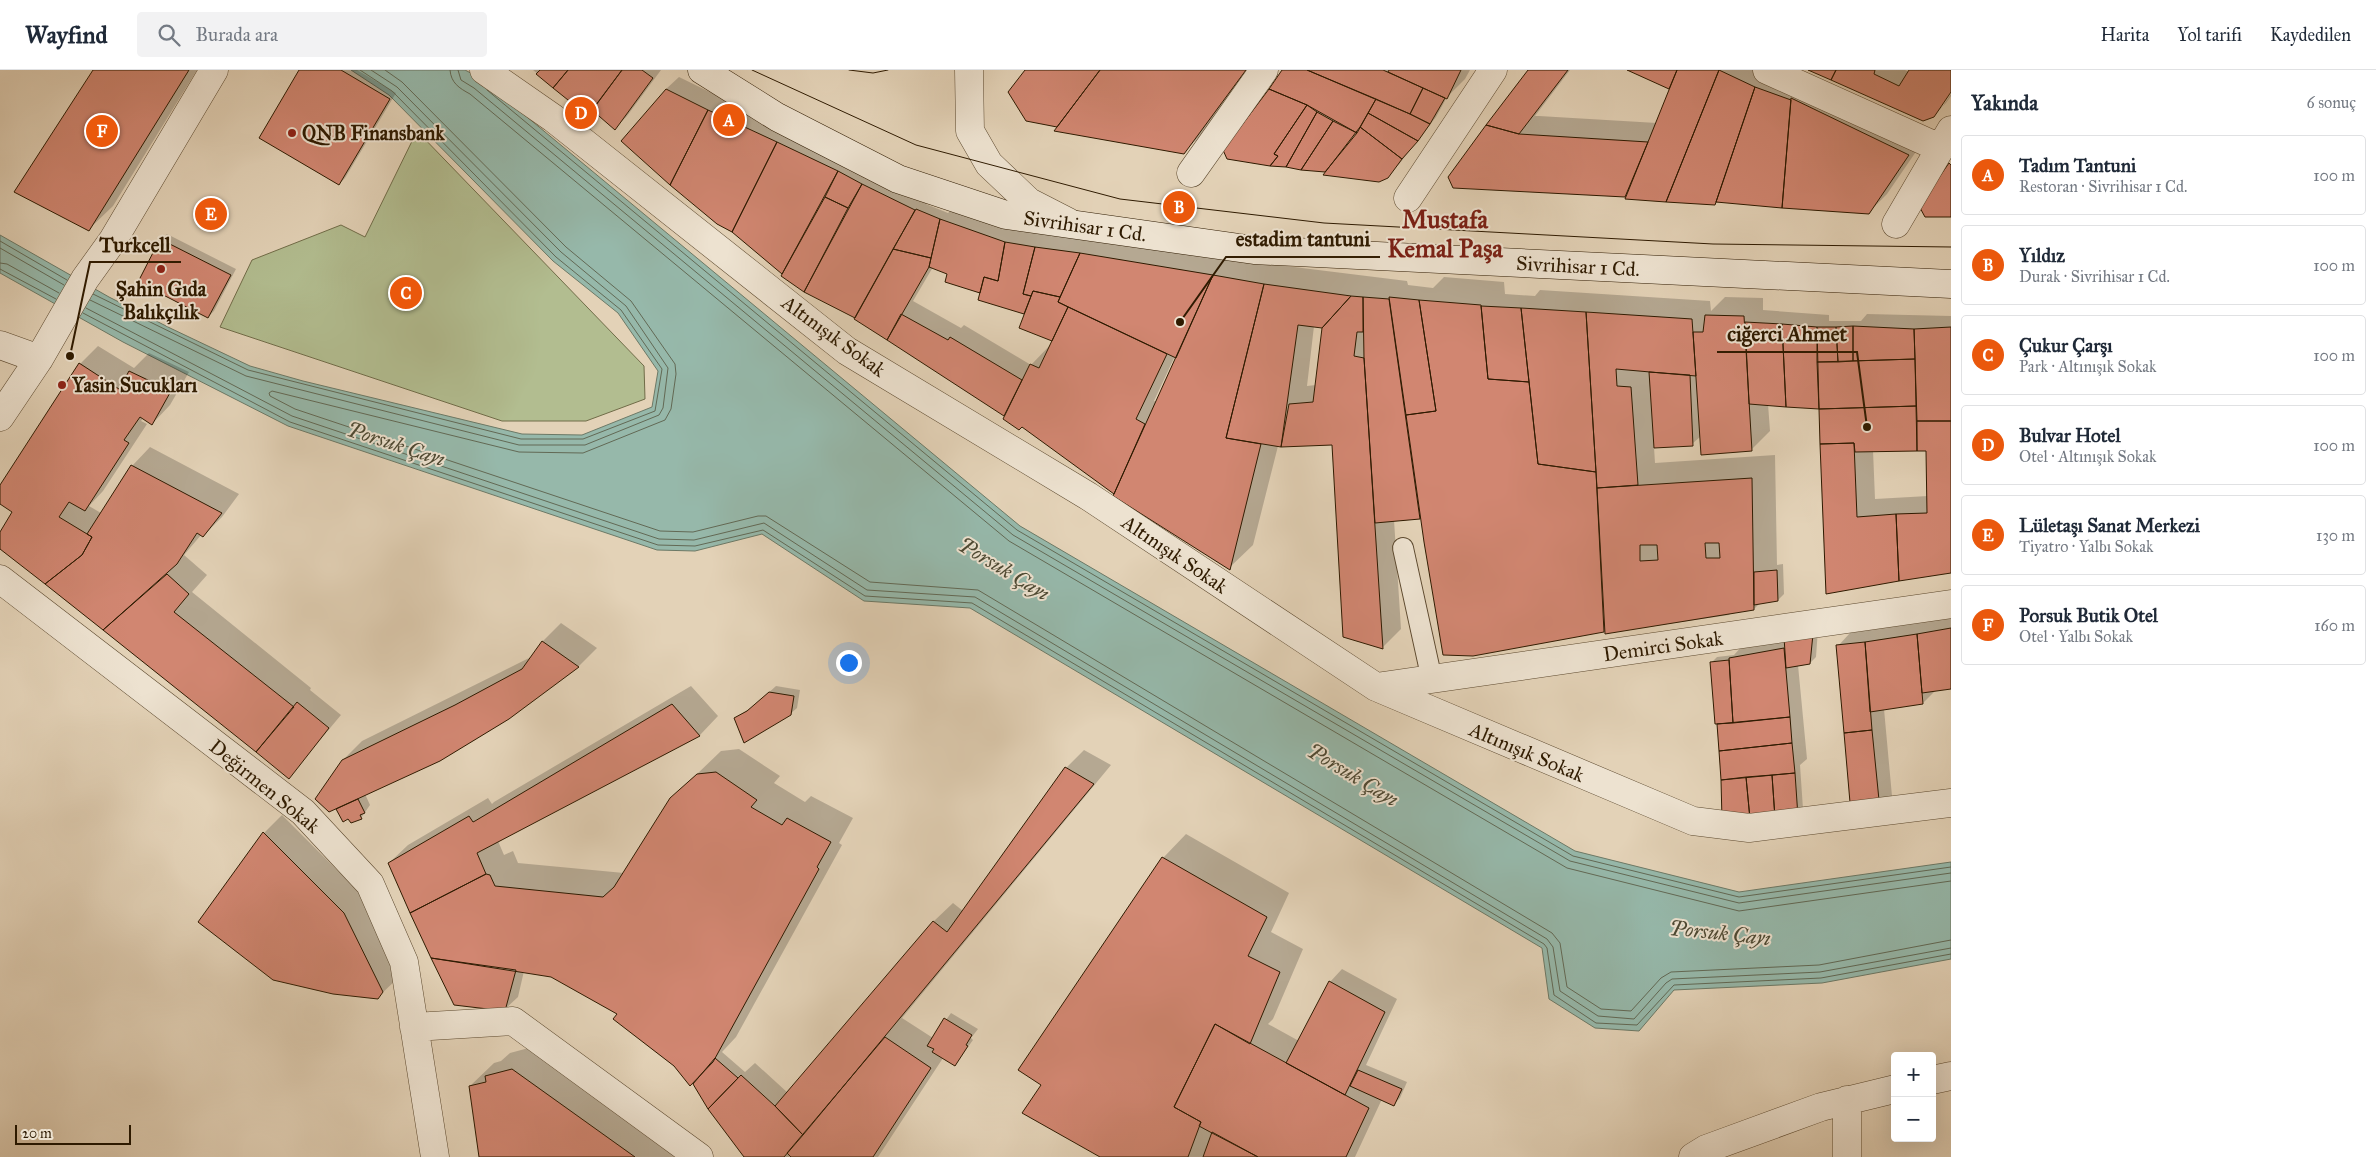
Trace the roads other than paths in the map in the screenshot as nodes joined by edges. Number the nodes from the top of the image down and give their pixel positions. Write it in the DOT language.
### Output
graph roads {
  1 [pos="214,70"];
  2 [pos="484,70"];
  3 [pos="702,70"];
  4 [pos="969,70"];
  5 [pos="1264,70"];
  6 [pos="1493,70"];
  7 [pos="1767,70"];
  8 [pos="1946,139"];
  9 [pos="1191,173"];
  10 [pos="1408,198"];
  11 [pos="1073,224"];
  12 [pos="1896,224"];
  13 [pos="1951,284"];
  14 [pos="0,345"];
  15 [pos="0,355"];
  16 [pos="39,359"];
  17 [pos="0,417"];
  18 [pos="1404,548"];
  19 [pos="0,580"];
  20 [pos="1951,604"];
  21 [pos="1432,680"];
  22 [pos="1376,687"];
  23 [pos="1951,803"];
  24 [pos="414,1027"];
  25 [pos="1951,1076"];
  26 [pos="1936,1079"];
  27 [pos="1891,1090"];
  28 [pos="1847,1100"];
  29 [pos="1701,1154"];
  30 [pos="435,1157"];
  31 [pos="699,1157"];
  32 [pos="1847,1157"];
  1 -- 16 [label="street"];
  2 -- 22 [label="street, Altınışık Sokak"];
  3 -- 11 [label="street, Sivrihisar 1 Cd."];
  4 -- 11 [label="street"];
  5 -- 9 [label="street"];
  6 -- 10 [label="street"];
  7 -- 8 [label="street"];
  8 -- 12 [label="street"];
  11 -- 13 [label="street, Sivrihisar 1 Cd."];
  14 -- 16 [label="street"];
  15 -- 16 [label="street"];
  16 -- 17 [label="street"];
  18 -- 21 [label="lane"];
  19 -- 24 [label="street, Değirmen Sokak"];
  20 -- 21 [label="street, Demirci Sokak"];
  21 -- 22 [label="street, Demirci Sokak"];
  22 -- 23 [label="street, Altınışık Sokak"];
  24 -- 30 [label="street, Değirmen Sokak"];
  24 -- 31 [label="street"];
  25 -- 26 [label="street"];
  27 -- 28 [label="street"];
  28 -- 29 [label="street"];
  28 -- 32 [label="street"];
}
